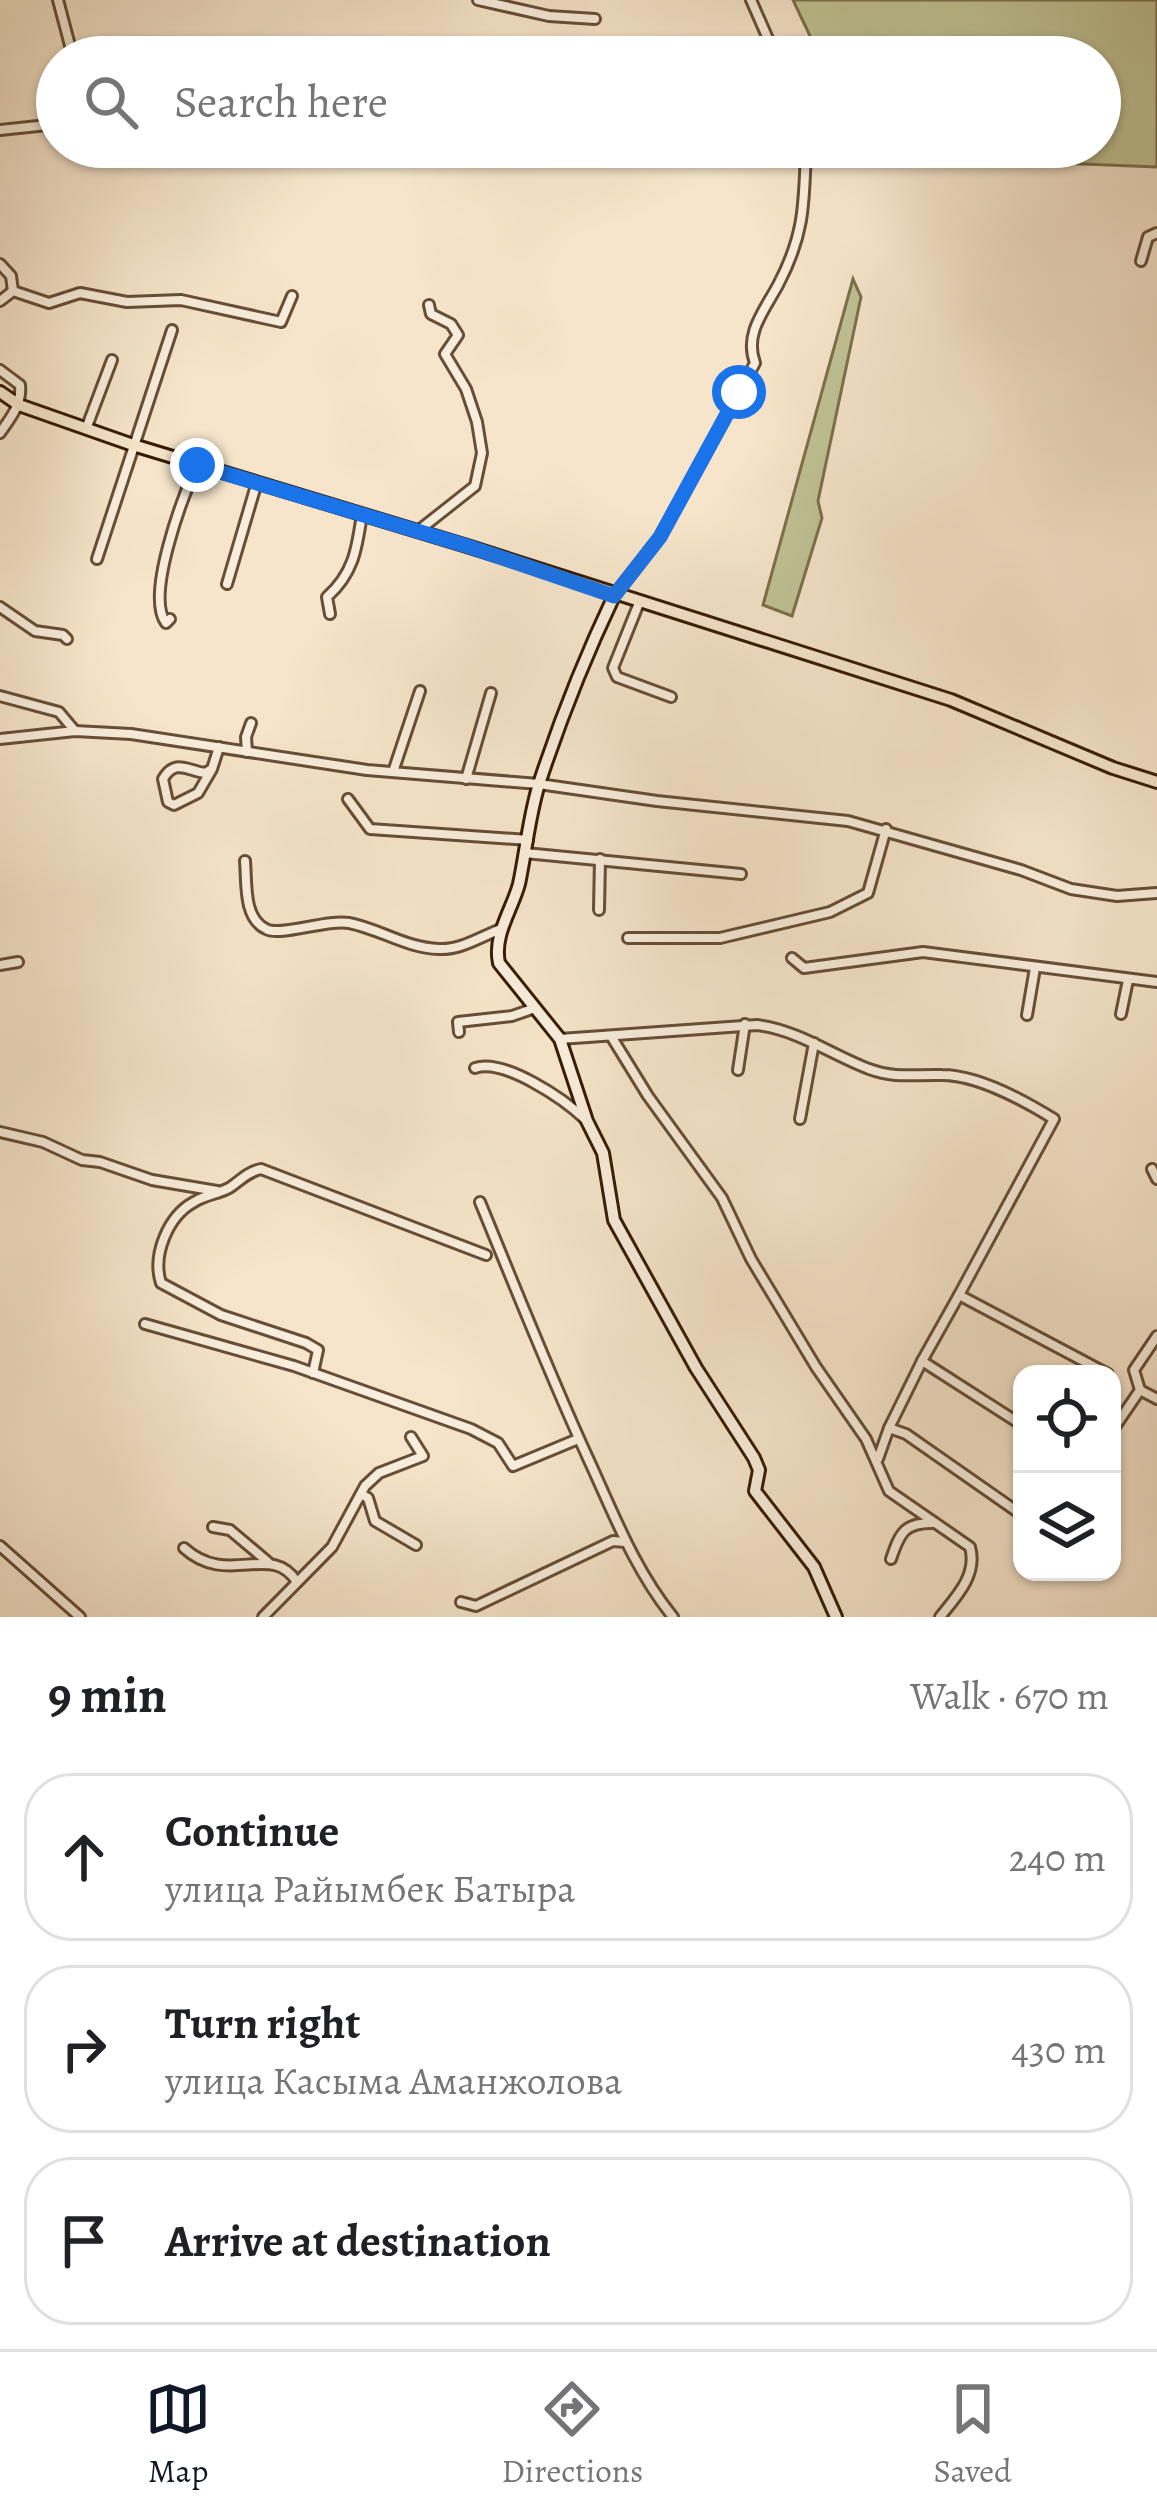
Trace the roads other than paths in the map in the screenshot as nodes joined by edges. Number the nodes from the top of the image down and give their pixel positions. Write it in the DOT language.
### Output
graph roads {
  1 [pos="58,0"];
  2 [pos="478,0"];
  3 [pos="751,0"];
  4 [pos="595,19"];
  5 [pos="67,36"];
  6 [pos="767,36"];
  7 [pos="36,126"];
  8 [pos="0,130"];
  9 [pos="805,168"];
  10 [pos="1157,233"];
  11 [pos="1142,261"];
  12 [pos="0,264"];
  13 [pos="13,291"];
  14 [pos="292,296"];
  15 [pos="0,301"];
  16 [pos="429,305"];
  17 [pos="172,330"];
  18 [pos="112,360"];
  19 [pos="0,370"];
  20 [pos="0,392"];
  21 [pos="19,405"];
  22 [pos="86,429"];
  23 [pos="0,433"];
  24 [pos="133,445"];
  25 [pos="197,465"];
  26 [pos="256,482"];
  27 [pos="362,514"];
  28 [pos="418,531"];
  29 [pos="98,559"];
  30 [pos="227,584"];
  31 [pos="614,596"];
  32 [pos="639,603"];
  33 [pos="0,607"];
  34 [pos="330,614"];
  35 [pos="170,619"];
  36 [pos="67,639"];
  37 [pos="420,691"];
  38 [pos="491,693"];
  39 [pos="0,696"];
  40 [pos="671,698"];
  41 [pos="251,723"];
  42 [pos="75,731"];
  43 [pos="0,740"];
  44 [pos="219,748"];
  45 [pos="248,752"];
  46 [pos="212,769"];
  47 [pos="393,772"];
  48 [pos="466,779"];
  49 [pos="1157,782"];
  50 [pos="539,784"];
  51 [pos="348,799"];
  52 [pos="886,829"];
  53 [pos="526,846"];
  54 [pos="600,859"];
  55 [pos="245,861"];
  56 [pos="741,874"];
  57 [pos="1157,893"];
  58 [pos="598,910"];
  59 [pos="502,928"];
  60 [pos="628,938"];
  61 [pos="791,958"];
  62 [pos="18,962"];
  63 [pos="0,965"];
  64 [pos="1035,968"];
  65 [pos="1128,980"];
  66 [pos="1157,982"];
  67 [pos="532,1009"];
  68 [pos="1121,1014"];
  69 [pos="1027,1015"];
  70 [pos="746,1024"];
  71 [pos="458,1032"];
  72 [pos="611,1036"];
  73 [pos="560,1040"];
  74 [pos="814,1043"];
  75 [pos="475,1068"];
  76 [pos="738,1070"];
  77 [pos="800,1119"];
  78 [pos="587,1121"];
  79 [pos="0,1132"];
  80 [pos="219,1192"];
  81 [pos="480,1202"];
  82 [pos="486,1256"];
  83 [pos="959,1295"];
  84 [pos="146,1324"];
  85 [pos="1157,1336"];
  86 [pos="922,1360"];
  87 [pos="1091,1365"];
  88 [pos="313,1373"];
  89 [pos="1140,1390"];
  90 [pos="1157,1399"];
  91 [pos="1121,1417"];
  92 [pos="1013,1419"];
  93 [pos="890,1428"];
  94 [pos="411,1437"];
  95 [pos="578,1439"];
  96 [pos="877,1460"];
  97 [pos="359,1494"];
  98 [pos="1013,1509"];
  99 [pos="937,1523"];
  100 [pos="213,1527"];
  101 [pos="625,1542"];
  102 [pos="416,1545"];
  103 [pos="0,1546"];
  104 [pos="184,1548"];
  105 [pos="891,1559"];
  106 [pos="269,1563"];
  107 [pos="297,1582"];
  108 [pos="460,1601"];
  109 [pos="80,1617"];
  110 [pos="263,1617"];
  111 [pos="673,1617"];
  112 [pos="836,1617"];
  113 [pos="940,1617"];
  1 -- 5 [label="street"];
  2 -- 4 [label="street"];
  3 -- 6 [label="street"];
  7 -- 8 [label="street"];
  9 -- 31 [label="street"];
  10 -- 11 [label="street"];
  12 -- 13 [label="street"];
  13 -- 14 [label="street"];
  13 -- 15 [label="street"];
  16 -- 28 [label="street"];
  17 -- 24 [label="street"];
  18 -- 22 [label="street"];
  19 -- 21 [label="street"];
  20 -- 21 [label="main road"];
  21 -- 22 [label="main road"];
  21 -- 23 [label="street"];
  22 -- 24 [label="main road"];
  24 -- 25 [label="main road"];
  24 -- 29 [label="street"];
  25 -- 26 [label="main road"];
  25 -- 35 [label="street"];
  26 -- 27 [label="main road"];
  26 -- 30 [label="street"];
  27 -- 28 [label="main road"];
  27 -- 34 [label="street"];
  28 -- 31 [label="main road"];
  31 -- 32 [label="main road"];
  31 -- 50 [label="street"];
  32 -- 40 [label="street"];
  32 -- 49 [label="main road"];
  33 -- 36 [label="street"];
  37 -- 47 [label="street"];
  38 -- 48 [label="street"];
  39 -- 42 [label="street"];
  41 -- 45 [label="street"];
  42 -- 43 [label="street"];
  42 -- 44 [label="street"];
  44 -- 45 [label="street"];
  44 -- 46 [label="street"];
  45 -- 47 [label="street"];
  46 -- 46 [label="street"];
  47 -- 48 [label="street"];
  48 -- 50 [label="street"];
  50 -- 52 [label="street"];
  50 -- 53 [label="street"];
  51 -- 53 [label="street"];
  52 -- 57 [label="street"];
  52 -- 60 [label="street"];
  53 -- 54 [label="street"];
  53 -- 59 [label="street"];
  54 -- 56 [label="street"];
  54 -- 58 [label="street"];
  55 -- 59 [label="street"];
  59 -- 67 [label="street"];
  61 -- 64 [label="street"];
  62 -- 63 [label="street"];
  64 -- 65 [label="street"];
  64 -- 69 [label="street"];
  65 -- 66 [label="street"];
  65 -- 68 [label="street"];
  67 -- 71 [label="street"];
  67 -- 73 [label="street"];
  70 -- 72 [label="street"];
  70 -- 74 [label="street"];
  70 -- 76 [label="street"];
  72 -- 73 [label="street"];
  72 -- 96 [label="street"];
  73 -- 78 [label="street"];
  74 -- 77 [label="street"];
  74 -- 83 [label="street"];
  75 -- 78 [label="street"];
  78 -- 112 [label="street"];
  79 -- 80 [label="street"];
  80 -- 82 [label="street"];
  80 -- 88 [label="street"];
  81 -- 95 [label="street"];
  83 -- 86 [label="street"];
  83 -- 87 [label="street"];
  84 -- 88 [label="street"];
  85 -- 89 [label="street"];
  86 -- 92 [label="street"];
  86 -- 93 [label="street"];
  88 -- 95 [label="street"];
  89 -- 90 [label="street"];
  89 -- 91 [label="street"];
  93 -- 96 [label="street"];
  93 -- 98 [label="street"];
  94 -- 97 [label="street"];
  95 -- 101 [label="street"];
  96 -- 99 [label="street"];
  97 -- 102 [label="street"];
  97 -- 107 [label="street"];
  99 -- 105 [label="street"];
  99 -- 113 [label="street"];
  100 -- 106 [label="street"];
  101 -- 108 [label="street"];
  101 -- 111 [label="street"];
  103 -- 109 [label="street"];
  104 -- 106 [label="street"];
  106 -- 107 [label="street"];
  107 -- 110 [label="street"];
}
